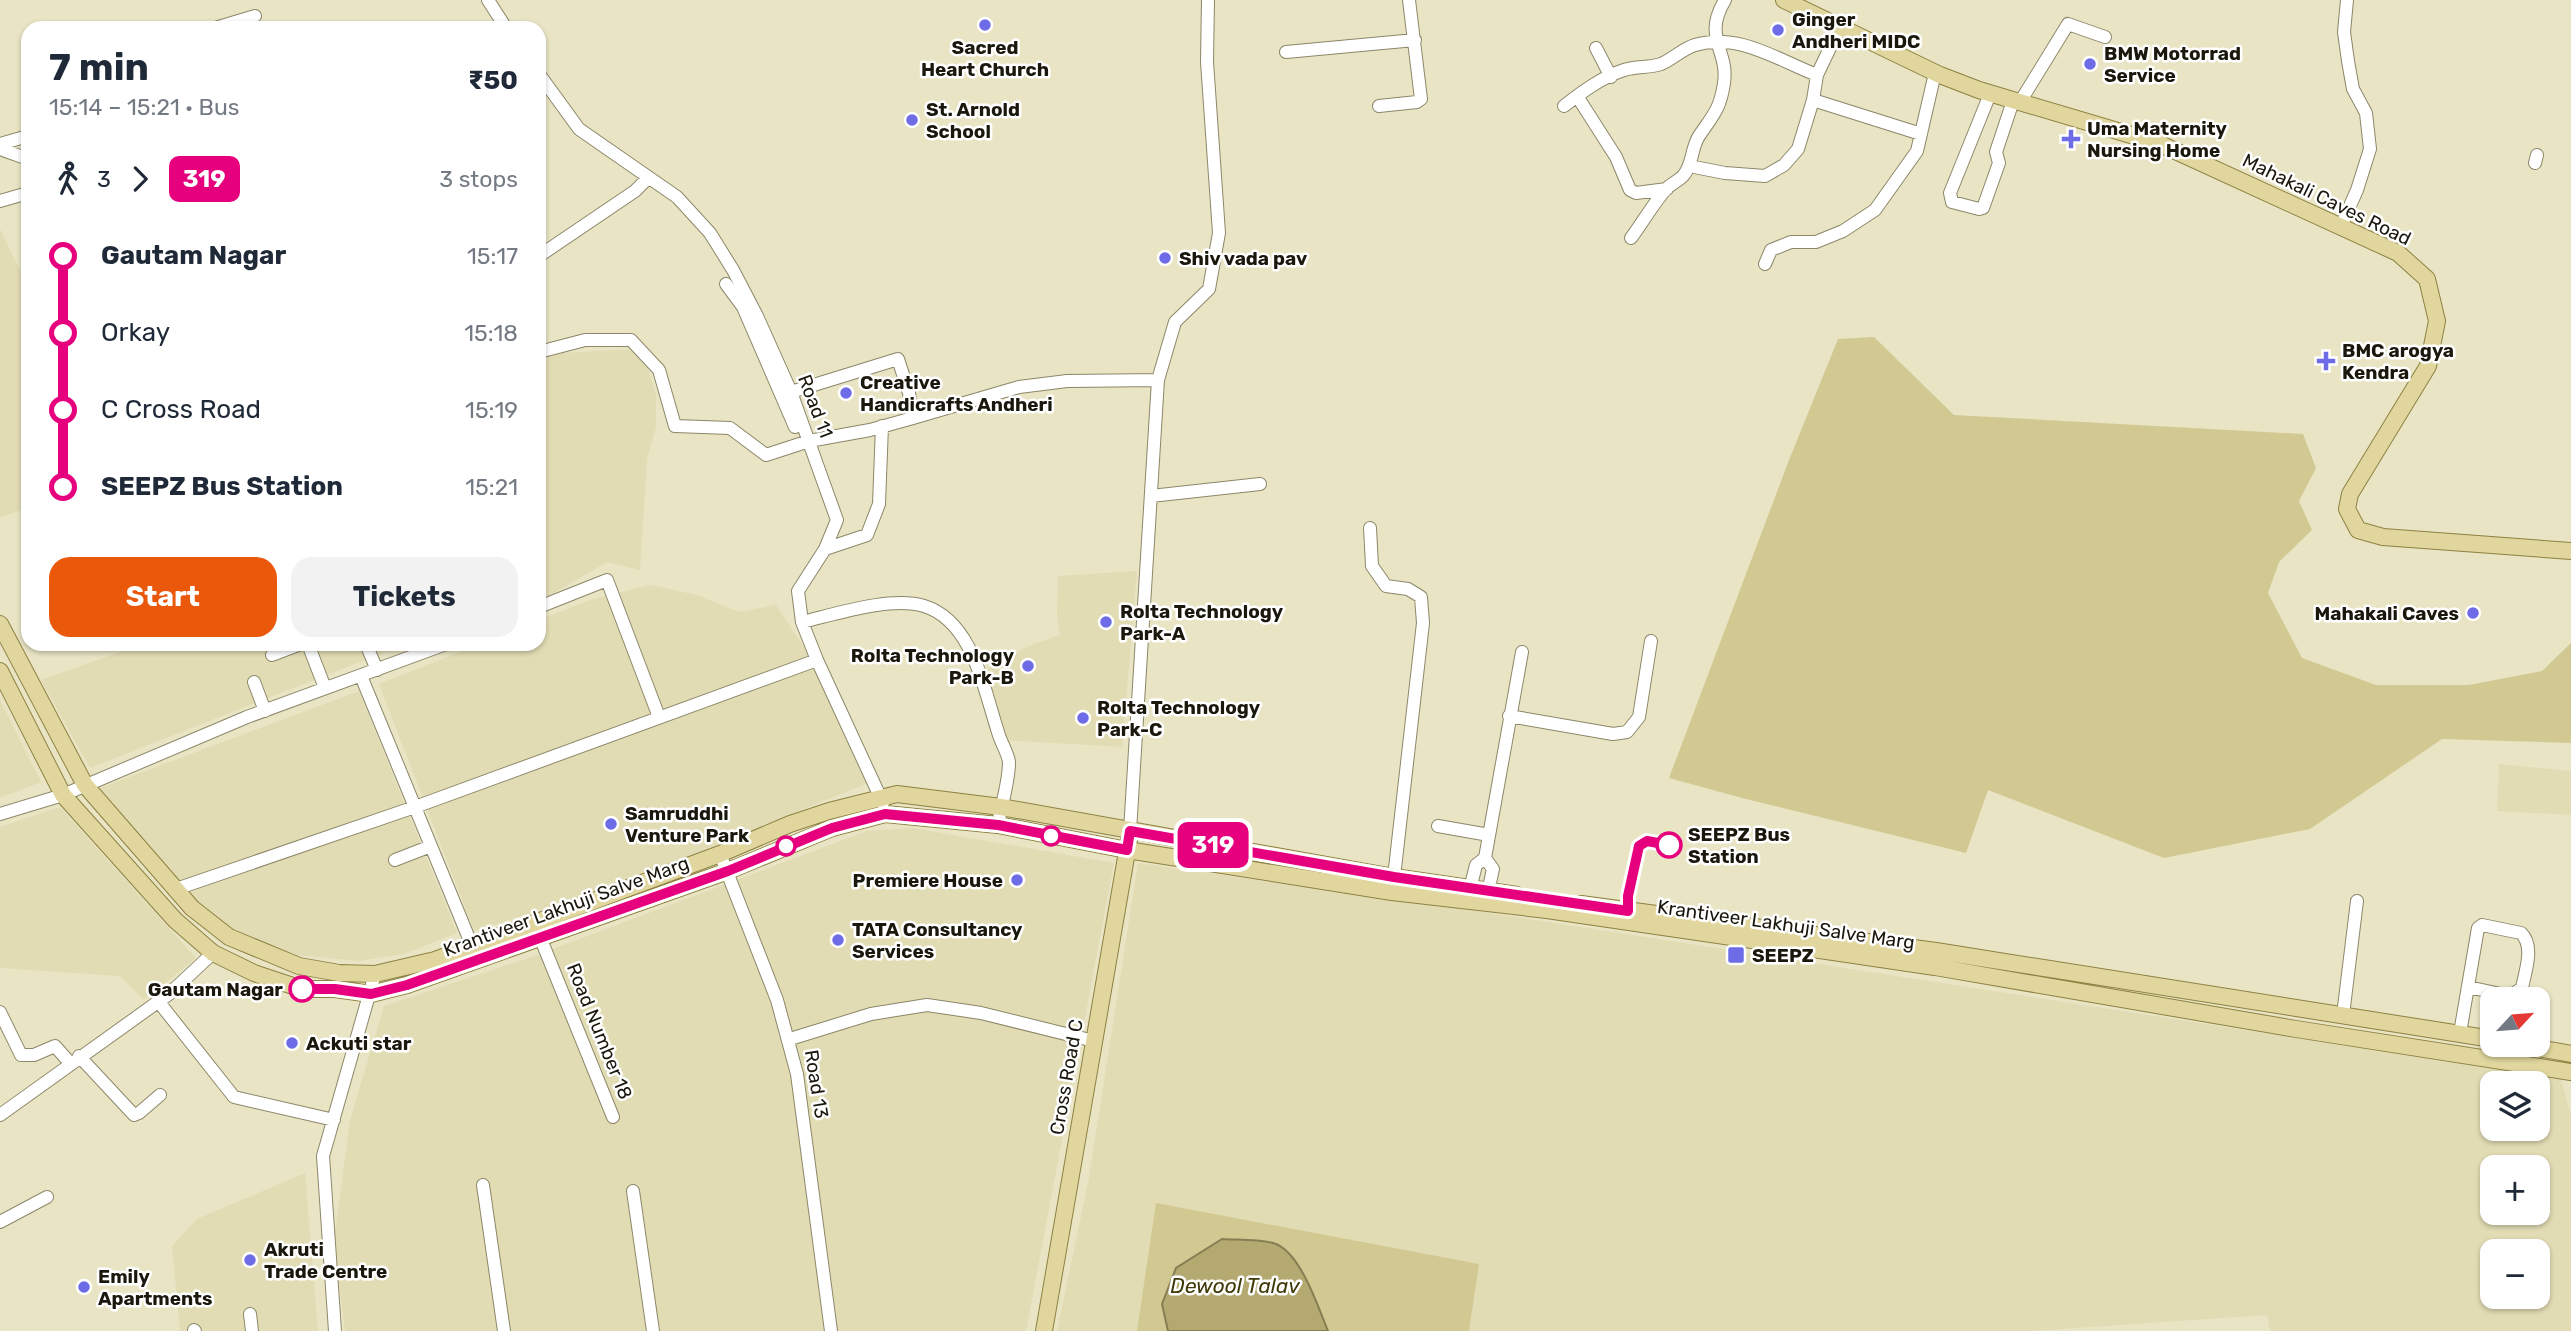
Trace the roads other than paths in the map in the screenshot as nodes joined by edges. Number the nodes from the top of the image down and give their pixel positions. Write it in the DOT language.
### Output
graph roads {
  1 [pos="488,0"];
  2 [pos="1208,0"];
  3 [pos="1409,0"];
  4 [pos="1725,0"];
  5 [pos="1784,0"];
  6 [pos="2347,0"];
  7 [pos="255,16"];
  8 [pos="238,21"];
  9 [pos="502,21"];
  10 [pos="1840,27"];
  11 [pos="2105,37"];
  12 [pos="1415,40"];
  13 [pos="1715,40"];
  14 [pos="1596,48"];
  15 [pos="1286,52"];
  16 [pos="1935,73"];
  17 [pos="1817,75"];
  18 [pos="1611,77"];
  19 [pos="546,84"];
  20 [pos="1990,94"];
  21 [pos="1577,96"];
  22 [pos="1813,100"];
  23 [pos="2017,102"];
  24 [pos="1380,106"];
  25 [pos="1564,106"];
  26 [pos="1921,134"];
  27 [pos="21,138"];
  28 [pos="0,144"];
  29 [pos="0,149"];
  30 [pos="21,156"];
  31 [pos="1689,166"];
  32 [pos="648,178"];
  33 [pos="1667,189"];
  34 [pos="21,194"];
  35 [pos="0,201"];
  36 [pos="642,204"];
  37 [pos="2341,226"];
  38 [pos="1631,238"];
  39 [pos="546,252"];
  40 [pos="546,254"];
  41 [pos="1765,264"];
  42 [pos="726,284"];
  43 [pos="546,350"];
  44 [pos="1158,380"];
  45 [pos="791,393"];
  46 [pos="913,418"];
  47 [pos="882,426"];
  48 [pos="806,442"];
  49 [pos="1260,484"];
  50 [pos="1151,496"];
  51 [pos="1370,528"];
  52 [pos="825,548"];
  53 [pos="2571,551"];
  54 [pos="546,604"];
  55 [pos="803,622"];
  56 [pos="0,624"];
  57 [pos="1651,641"];
  58 [pos="5,646"];
  59 [pos="283,651"];
  60 [pos="311,651"];
  61 [pos="369,651"];
  62 [pos="427,651"];
  63 [pos="1522,652"];
  64 [pos="272,655"];
  65 [pos="817,660"];
  66 [pos="377,670"];
  67 [pos="0,671"];
  68 [pos="361,676"];
  69 [pos="254,682"];
  70 [pos="325,688"];
  71 [pos="265,710"];
  72 [pos="1509,716"];
  73 [pos="659,717"];
  74 [pos="85,785"];
  75 [pos="63,794"];
  76 [pos="881,798"];
  77 [pos="415,807"];
  78 [pos="1001,807"];
  79 [pos="0,814"];
  80 [pos="885,814"];
  81 [pos="998,825"];
  82 [pos="1438,826"];
  83 [pos="1130,831"];
  84 [pos="1489,835"];
  85 [pos="431,846"];
  86 [pos="1127,850"];
  87 [pos="720,854"];
  88 [pos="1485,858"];
  89 [pos="396,860"];
  90 [pos="728,871"];
  91 [pos="1394,877"];
  92 [pos="1470,889"];
  93 [pos="176,890"];
  94 [pos="1488,891"];
  95 [pos="2357,901"];
  96 [pos="533,922"];
  97 [pos="541,937"];
  98 [pos="213,953"];
  99 [pos="475,953"];
  100 [pos="1936,959"];
  101 [pos="375,974"];
  102 [pos="2468,987"];
  103 [pos="371,994"];
  104 [pos="158,1002"];
  105 [pos="0,1012"];
  106 [pos="2343,1015"];
  107 [pos="2460,1034"];
  108 [pos="2480,1037"];
  109 [pos="790,1039"];
  110 [pos="1094,1041"];
  111 [pos="2550,1050"];
  112 [pos="2571,1054"];
  113 [pos="75,1060"];
  114 [pos="2571,1072"];
  115 [pos="160,1095"];
  116 [pos="0,1115"];
  117 [pos="613,1117"];
  118 [pos="334,1120"];
  119 [pos="484,1185"];
  120 [pos="633,1191"];
  121 [pos="47,1197"];
  122 [pos="0,1222"];
  123 [pos="250,1314"];
  124 [pos="332,1330"];
  125 [pos="252,1331"];
  126 [pos="504,1331"];
  127 [pos="653,1331"];
  128 [pos="831,1331"];
  129 [pos="1044,1331"];
  1 -- 9 [label="street"];
  2 -- 44 [label="street"];
  3 -- 12 [label="street"];
  4 -- 13 [label="street"];
  5 -- 10 [label="main road, Mahakali Caves Road"];
  6 -- 37 [label="street"];
  7 -- 8 [label="street"];
  10 -- 16 [label="main road, Mahakali Caves Road"];
  10 -- 17 [label="street"];
  11 -- 23 [label="street"];
  12 -- 15 [label="street"];
  12 -- 24 [label="street"];
  13 -- 17 [label="street"];
  13 -- 18 [label="street"];
  13 -- 31 [label="street"];
  14 -- 18 [label="street"];
  16 -- 20 [label="main road, Mahakali Caves Road"];
  16 -- 26 [label="street"];
  17 -- 22 [label="street"];
  18 -- 21 [label="street"];
  19 -- 32 [label="street, Road 11"];
  20 -- 23 [label="main road, Mahakali Caves Road"];
  20 -- 23 [label="street"];
  21 -- 25 [label="street"];
  21 -- 33 [label="street"];
  22 -- 26 [label="street"];
  22 -- 31 [label="street"];
  23 -- 37 [label="main road, Mahakali Caves Road"];
  26 -- 41 [label="street"];
  27 -- 28 [label="street"];
  29 -- 30 [label="street"];
  31 -- 33 [label="street"];
  32 -- 39 [label="street"];
  32 -- 45 [label="street, Road 11"];
  33 -- 38 [label="street"];
  34 -- 35 [label="street"];
  36 -- 40 [label="street"];
  37 -- 53 [label="main road, Mahakali Caves Road"];
  42 -- 48 [label="street"];
  43 -- 48 [label="street"];
  44 -- 46 [label="street"];
  44 -- 50 [label="street"];
  45 -- 46 [label="street"];
  45 -- 48 [label="street, Road 11"];
  46 -- 47 [label="street"];
  47 -- 48 [label="street"];
  47 -- 52 [label="street"];
  48 -- 52 [label="street, Road 11"];
  49 -- 50 [label="street"];
  50 -- 83 [label="street"];
  51 -- 91 [label="street"];
  52 -- 55 [label="street, Road 11"];
  54 -- 73 [label="street"];
  55 -- 65 [label="street, Road 11"];
  55 -- 78 [label="street"];
  56 -- 58 [label="main road, Krantiveer Lakhuji Salve Marg"];
  57 -- 72 [label="street"];
  58 -- 74 [label="main road, Krantiveer Lakhuji Salve Marg"];
  59 -- 64 [label="street"];
  60 -- 70 [label="street"];
  61 -- 66 [label="street"];
  62 -- 66 [label="street"];
  63 -- 72 [label="street"];
  65 -- 73 [label="street"];
  65 -- 76 [label="street, Road 11"];
  66 -- 68 [label="street"];
  67 -- 75 [label="main road, Krantiveer Lakhuji Salve Marg"];
  68 -- 70 [label="street"];
  68 -- 77 [label="street"];
  69 -- 71 [label="street"];
  70 -- 71 [label="street"];
  71 -- 74 [label="street"];
  72 -- 84 [label="street"];
  73 -- 77 [label="street"];
  74 -- 75 [label="street"];
  74 -- 93 [label="main road, Krantiveer Lakhuji Salve Marg"];
  75 -- 79 [label="street"];
  75 -- 98 [label="main road, Krantiveer Lakhuji Salve Marg"];
  76 -- 78 [label="main road, Krantiveer Lakhuji Salve Marg"];
  76 -- 80 [label="street, Road 11"];
  76 -- 87 [label="main road, Krantiveer Lakhuji Salve Marg"];
  77 -- 85 [label="street"];
  77 -- 93 [label="street"];
  78 -- 81 [label="street"];
  78 -- 83 [label="main road, Krantiveer Lakhuji Salve Marg"];
  80 -- 81 [label="main road, Krantiveer Lakhuji Salve Marg"];
  80 -- 90 [label="main road, Krantiveer Lakhuji Salve Marg"];
  81 -- 86 [label="main road, Krantiveer Lakhuji Salve Marg"];
  82 -- 84 [label="street"];
  83 -- 86 [label="main road, Cross Road C"];
  83 -- 91 [label="main road, Krantiveer Lakhuji Salve Marg"];
  84 -- 88 [label="street"];
  85 -- 89 [label="street"];
  85 -- 99 [label="street"];
  86 -- 100 [label="main road, Krantiveer Lakhuji Salve Marg"];
  86 -- 110 [label="main road, Cross Road C"];
  87 -- 90 [label="street, Road 13"];
  87 -- 96 [label="main road, Krantiveer Lakhuji Salve Marg"];
  88 -- 92 [label="street"];
  88 -- 94 [label="street"];
  90 -- 97 [label="main road, Krantiveer Lakhuji Salve Marg"];
  90 -- 109 [label="street, Road 13"];
  91 -- 92 [label="main road, Krantiveer Lakhuji Salve Marg"];
  92 -- 94 [label="main road, Krantiveer Lakhuji Salve Marg"];
  93 -- 101 [label="main road, Krantiveer Lakhuji Salve Marg"];
  94 -- 100 [label="main road, Krantiveer Lakhuji Salve Marg"];
  95 -- 106 [label="street"];
  96 -- 97 [label="street, Road Number 18"];
  96 -- 99 [label="main road, Krantiveer Lakhuji Salve Marg"];
  97 -- 99 [label="main road, Krantiveer Lakhuji Salve Marg"];
  97 -- 117 [label="street, Road Number 18"];
  98 -- 103 [label="main road, Krantiveer Lakhuji Salve Marg"];
  98 -- 104 [label="street"];
  99 -- 101 [label="main road, Krantiveer Lakhuji Salve Marg"];
  99 -- 103 [label="main road, Krantiveer Lakhuji Salve Marg"];
  100 -- 106 [label="main road, Krantiveer Lakhuji Salve Marg"];
  100 -- 114 [label="main road, Krantiveer Lakhuji Salve Marg"];
  101 -- 103 [label="street"];
  102 -- 102 [label="street"];
  102 -- 107 [label="street"];
  103 -- 118 [label="street"];
  104 -- 113 [label="street"];
  104 -- 118 [label="street"];
  105 -- 113 [label="street"];
  106 -- 107 [label="main road, Krantiveer Lakhuji Salve Marg"];
  107 -- 108 [label="main road, Krantiveer Lakhuji Salve Marg"];
  109 -- 110 [label="street"];
  109 -- 128 [label="street, Road 13"];
  110 -- 129 [label="main road, Cross Road C"];
  111 -- 112 [label="main road"];
  113 -- 115 [label="street"];
  113 -- 116 [label="street"];
  118 -- 124 [label="street"];
  119 -- 126 [label="street"];
  120 -- 127 [label="street"];
  121 -- 122 [label="street"];
  123 -- 125 [label="street"];
}
